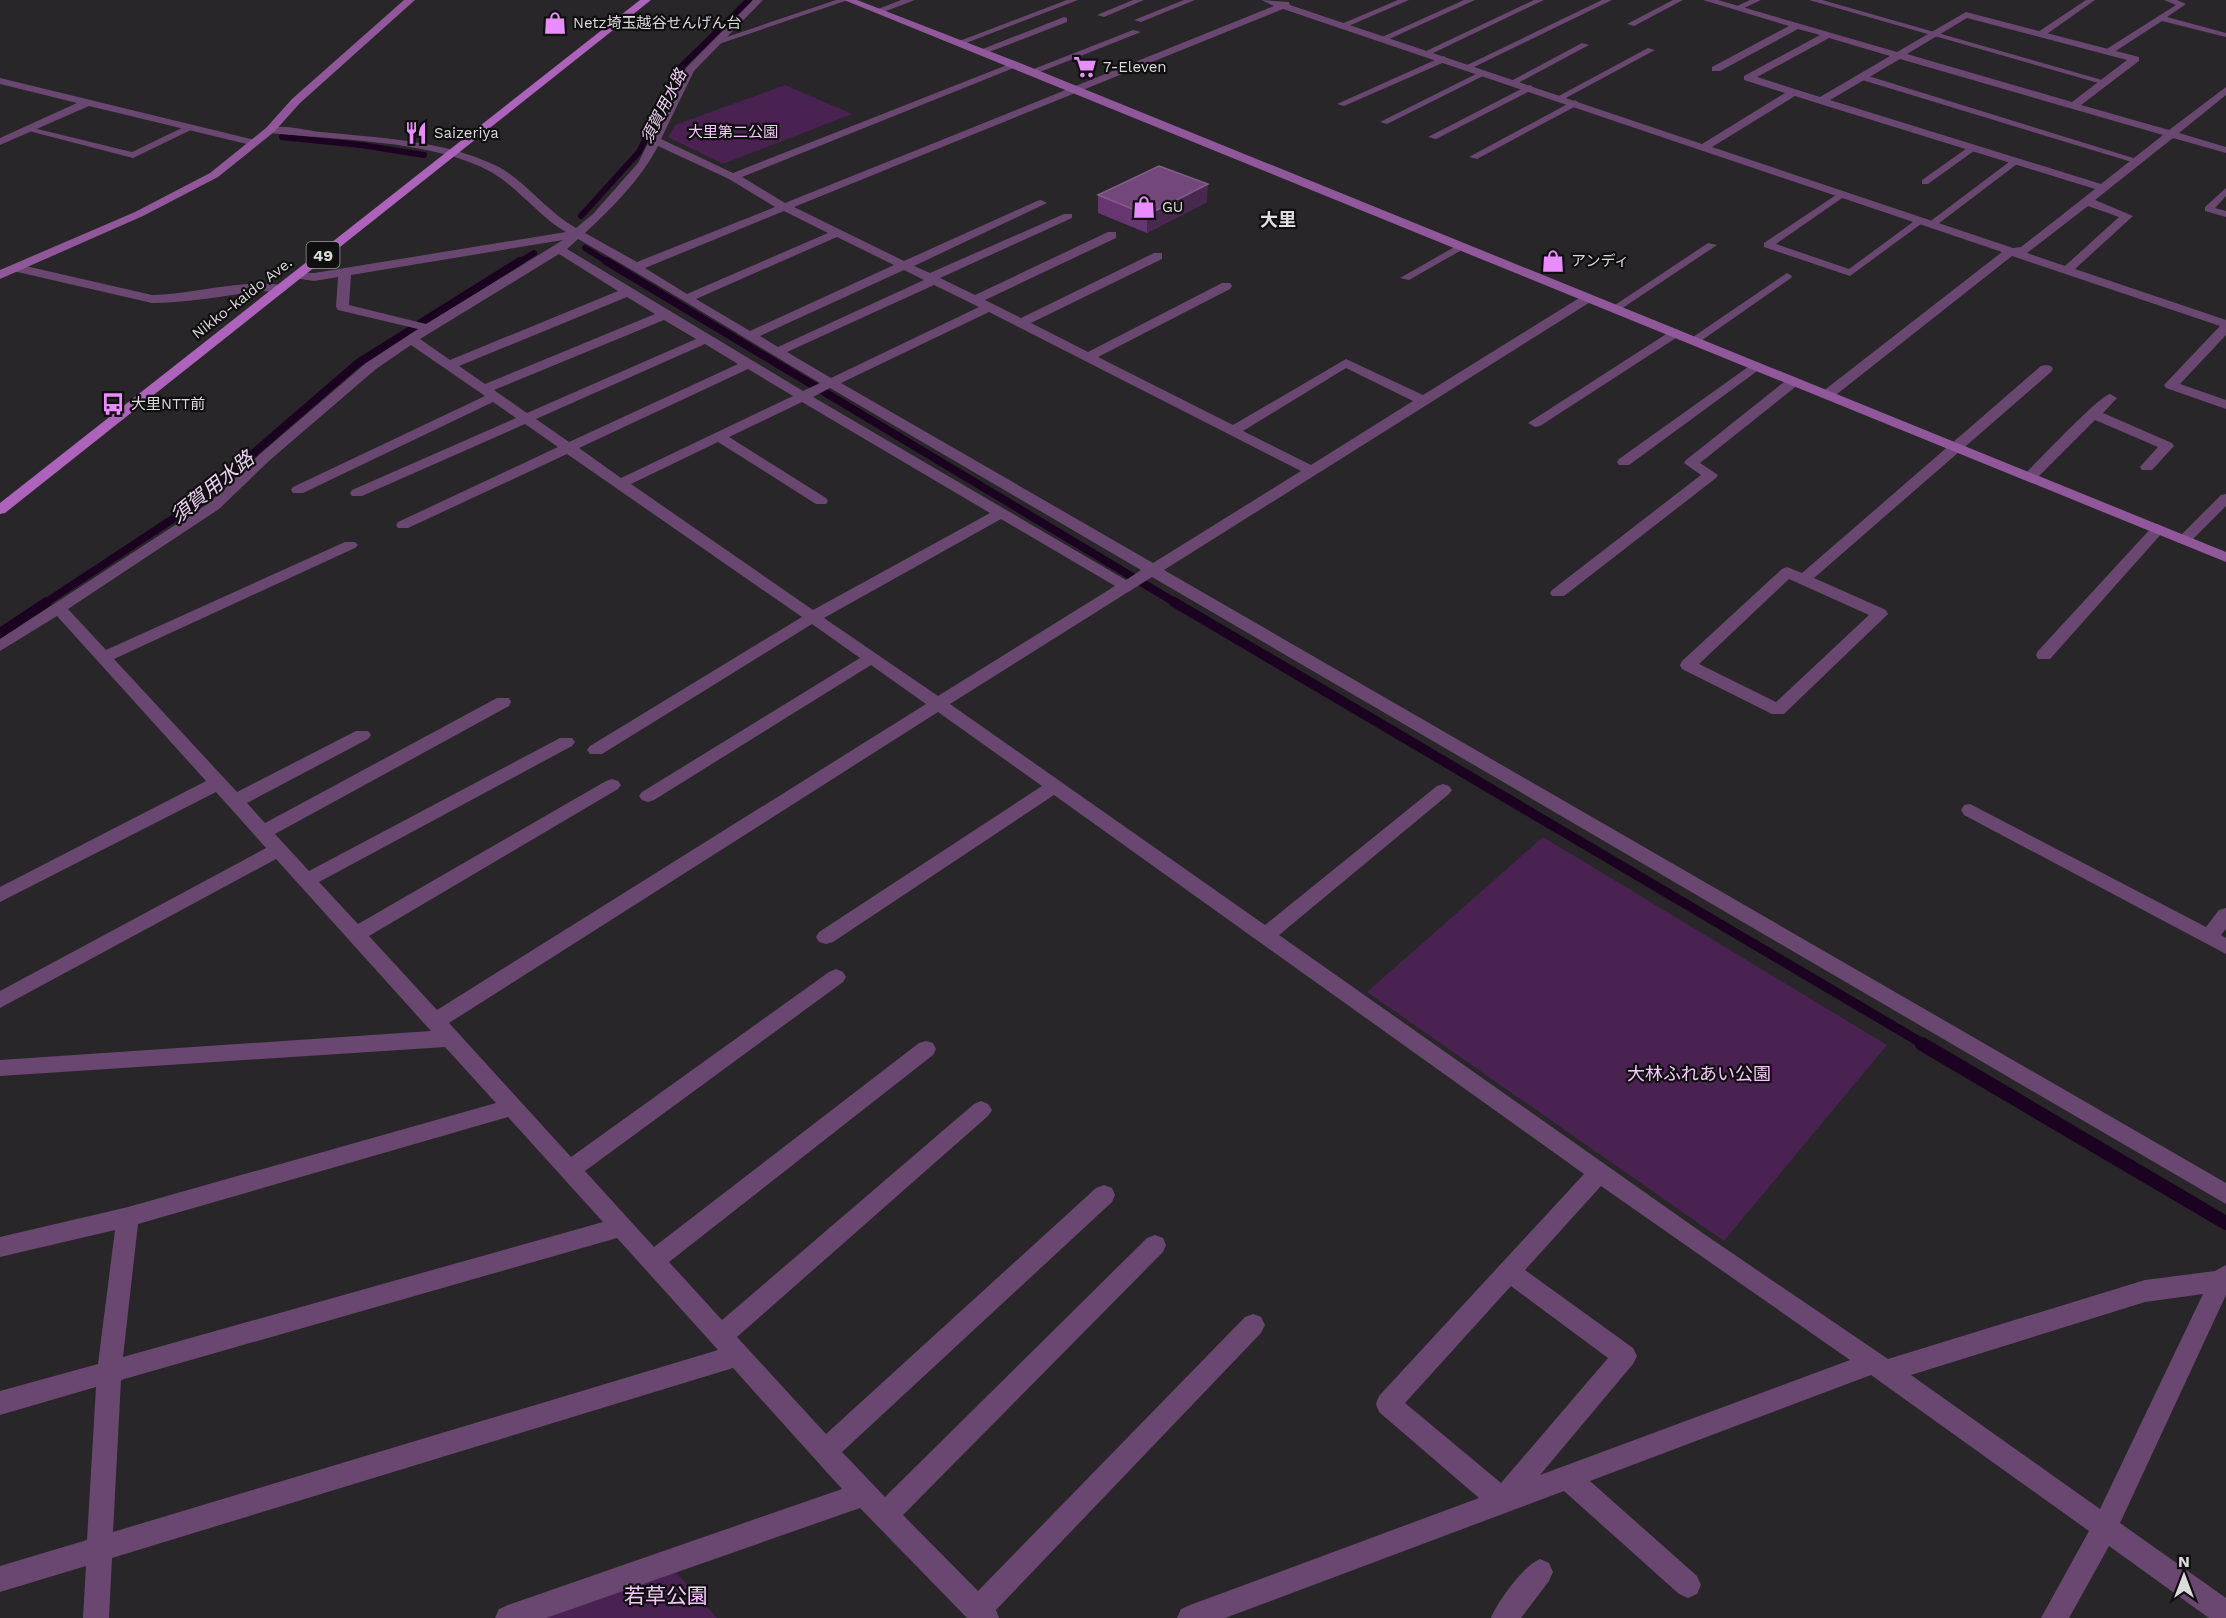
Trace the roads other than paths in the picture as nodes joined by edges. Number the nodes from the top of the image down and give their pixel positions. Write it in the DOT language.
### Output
graph roads {
  1 [pos="410,0"];
  2 [pos="646,0"];
  3 [pos="758,0"];
  4 [pos="844,0"];
  5 [pos="849,0"];
  6 [pos="910,0"];
  7 [pos="1074,0"];
  8 [pos="1140,0"];
  9 [pos="1191,0"];
  10 [pos="1266,0"];
  11 [pos="1296,0"];
  12 [pos="1405,0"];
  13 [pos="1471,0"];
  14 [pos="1540,0"];
  15 [pos="1608,0"];
  16 [pos="1680,0"];
  17 [pos="1708,0"];
  18 [pos="1757,0"];
  19 [pos="1814,0"];
  20 [pos="2091,0"];
  21 [pos="2168,0"];
  22 [pos="1282,6"];
  23 [pos="1737,8"];
  24 [pos="878,11"];
  25 [pos="1101,15"];
  26 [pos="2161,18"];
  27 [pos="1064,20"];
  28 [pos="1138,20"];
  29 [pos="1631,24"];
  30 [pos="1343,25"];
  31 [pos="1797,26"];
  32 [pos="1136,32"];
  33 [pos="1935,33"];
  34 [pos="2041,34"];
  35 [pos="1828,35"];
  36 [pos="2226,35"];
  37 [pos="1384,38"];
  38 [pos="716,42"];
  39 [pos="958,43"];
  40 [pos="1585,45"];
  41 [pos="1651,50"];
  42 [pos="980,52"];
  43 [pos="2108,52"];
  44 [pos="1426,53"];
  45 [pos="1898,56"];
  46 [pos="1444,59"];
  47 [pos="1016,65"];
  48 [pos="1467,66"];
  49 [pos="1716,69"];
  50 [pos="1031,72"];
  51 [pos="1485,73"];
  52 [pos="1862,77"];
  53 [pos="0,81"];
  54 [pos="1513,82"];
  55 [pos="2105,82"];
  56 [pos="22,86"];
  57 [pos="1529,88"];
  58 [pos="1074,89"];
  59 [pos="2226,90"];
  60 [pos="1794,92"];
  61 [pos="0,96"];
  62 [pos="1559,98"];
  63 [pos="1821,101"];
  64 [pos="88,102"];
  65 [pos="1575,103"];
  66 [pos="1341,104"];
  67 [pos="2073,106"];
  68 [pos="1384,122"];
  69 [pos="190,127"];
  70 [pos="29,130"];
  71 [pos="270,130"];
  72 [pos="2171,134"];
  73 [pos="1433,137"];
  74 [pos="656,141"];
  75 [pos="0,142"];
  76 [pos="255,142"];
  77 [pos="1704,147"];
  78 [pos="1973,148"];
  79 [pos="2226,150"];
  80 [pos="452,153"];
  81 [pos="1474,157"];
  82 [pos="2016,161"];
  83 [pos="2138,161"];
  84 [pos="733,177"];
  85 [pos="1925,183"];
  86 [pos="2103,188"];
  87 [pos="2226,191"];
  88 [pos="1842,194"];
  89 [pos="2086,201"];
  90 [pos="1041,203"];
  91 [pos="782,206"];
  92 [pos="2226,214"];
  93 [pos="1068,216"];
  94 [pos="1925,223"];
  95 [pos="837,233"];
  96 [pos="577,234"];
  97 [pos="1112,236"];
  98 [pos="1712,245"];
  99 [pos="1462,247"];
  100 [pos="559,249"];
  101 [pos="2010,252"];
  102 [pos="1158,256"];
  103 [pos="904,266"];
  104 [pos="636,267"];
  105 [pos="17,268"];
  106 [pos="2066,271"];
  107 [pos="345,272"];
  108 [pos="0,275"];
  109 [pos="298,275"];
  110 [pos="1787,276"];
  111 [pos="1405,278"];
  112 [pos="932,279"];
  113 [pos="1226,286"];
  114 [pos="281,289"];
  115 [pos="627,292"];
  116 [pos="1588,298"];
  117 [pos="686,299"];
  118 [pos="975,300"];
  119 [pos="989,307"];
  120 [pos="1614,309"];
  121 [pos="665,315"];
  122 [pos="1021,323"];
  123 [pos="2226,326"];
  124 [pos="428,328"];
  125 [pos="1674,333"];
  126 [pos="750,336"];
  127 [pos="411,339"];
  128 [pos="706,339"];
  129 [pos="1694,341"];
  130 [pos="777,352"];
  131 [pos="1088,357"];
  132 [pos="747,364"];
  133 [pos="450,365"];
  134 [pos="1755,366"];
  135 [pos="2046,369"];
  136 [pos="1794,381"];
  137 [pos="829,382"];
  138 [pos="490,393"];
  139 [pos="1827,395"];
  140 [pos="802,396"];
  141 [pos="2110,398"];
  142 [pos="1424,401"];
  143 [pos="2226,405"];
  144 [pos="2093,414"];
  145 [pos="525,418"];
  146 [pos="1535,423"];
  147 [pos="1233,431"];
  148 [pos="718,436"];
  149 [pos="567,447"];
  150 [pos="1958,448"];
  151 [pos="1624,462"];
  152 [pos="2147,467"];
  153 [pos="1312,471"];
  154 [pos="2030,477"];
  155 [pos="620,484"];
  156 [pos="298,490"];
  157 [pos="357,493"];
  158 [pos="2226,498"];
  159 [pos="821,501"];
  160 [pos="0,510"];
  161 [pos="1001,513"];
  162 [pos="403,525"];
  163 [pos="2157,529"];
  164 [pos="2184,540"];
  165 [pos="350,545"];
  166 [pos="2226,557"];
  167 [pos="1152,572"];
  168 [pos="1803,580"];
  169 [pos="1127,587"];
  170 [pos="1558,593"];
  171 [pos="59,609"];
  172 [pos="813,617"];
  173 [pos="0,646"];
  174 [pos="2044,655"];
  175 [pos="104,657"];
  176 [pos="872,658"];
  177 [pos="503,702"];
  178 [pos="938,704"];
  179 [pos="362,735"];
  180 [pos="566,742"];
  181 [pos="596,750"];
  182 [pos="218,783"];
  183 [pos="612,785"];
  184 [pos="1055,786"];
  185 [pos="1443,790"];
  186 [pos="648,796"];
  187 [pos="235,801"];
  188 [pos="1970,810"];
  189 [pos="263,832"];
  190 [pos="279,849"];
  191 [pos="308,880"];
  192 [pos="0,895"];
  193 [pos="2226,915"];
  194 [pos="356,934"];
  195 [pos="1265,936"];
  196 [pos="826,937"];
  197 [pos="2209,937"];
  198 [pos="2226,947"];
  199 [pos="836,977"];
  200 [pos="0,1000"];
  201 [pos="436,1021"];
  202 [pos="451,1038"];
  203 [pos="926,1049"];
  204 [pos="0,1068"];
  205 [pos="514,1107"];
  206 [pos="981,1110"];
  207 [pos="571,1169"];
  208 [pos="1599,1173"];
  209 [pos="2226,1194"];
  210 [pos="1104,1196"];
  211 [pos="128,1217"];
  212 [pos="622,1227"];
  213 [pos="1155,1245"];
  214 [pos="0,1247"];
  215 [pos="653,1261"];
  216 [pos="1509,1271"];
  217 [pos="2224,1278"];
  218 [pos="1253,1325"];
  219 [pos="721,1336"];
  220 [pos="738,1355"];
  221 [pos="1879,1367"];
  222 [pos="108,1372"];
  223 [pos="0,1403"];
  224 [pos="825,1451"];
  225 [pos="1567,1477"];
  226 [pos="864,1494"];
  227 [pos="1502,1501"];
  228 [pos="885,1515"];
  229 [pos="2104,1529"];
  230 [pos="99,1549"];
  231 [pos="1540,1572"];
  232 [pos="0,1579"];
  233 [pos="1688,1585"];
  234 [pos="982,1614"];
  235 [pos="2226,1614"];
  236 [pos="96,1618"];
  237 [pos="508,1618"];
  238 [pos="1190,1618"];
  239 [pos="1504,1618"];
  240 [pos="2054,1618"];
  1 -- 71 [label="street"];
  2 -- 80 [label="main road, Nikko-kaido Ave. / 49"];
  3 -- 38 [label="street"];
  4 -- 38 [label="lane"];
  5 -- 24 [label="street"];
  6 -- 24 [label="street"];
  7 -- 39 [label="lane"];
  8 -- 25 [label="lane"];
  9 -- 28 [label="lane"];
  10 -- 22 [label="street"];
  11 -- 22 [label="street"];
  12 -- 30 [label="lane"];
  13 -- 37 [label="lane"];
  14 -- 44 [label="lane"];
  15 -- 48 [label="lane"];
  16 -- 29 [label="lane"];
  17 -- 23 [label="street"];
  18 -- 23 [label="lane"];
  19 -- 33 [label="lane"];
  20 -- 34 [label="lane"];
  21 -- 26 [label="lane"];
  22 -- 30 [label="street"];
  22 -- 58 [label="street"];
  23 -- 31 [label="street"];
  24 -- 39 [label="street"];
  26 -- 36 [label="lane"];
  26 -- 43 [label="lane"];
  27 -- 42 [label="street"];
  30 -- 37 [label="street"];
  31 -- 35 [label="street"];
  31 -- 49 [label="street"];
  32 -- 50 [label="street"];
  33 -- 34 [label="street"];
  33 -- 45 [label="street"];
  33 -- 55 [label="lane"];
  34 -- 43 [label="street"];
  35 -- 45 [label="street"];
  35 -- 60 [label="street"];
  37 -- 44 [label="street"];
  38 -- 74 [label="street"];
  39 -- 42 [label="street"];
  40 -- 54 [label="lane"];
  41 -- 62 [label="lane"];
  42 -- 47 [label="street"];
  43 -- 55 [label="street"];
  44 -- 46 [label="street"];
  45 -- 52 [label="street"];
  45 -- 67 [label="street"];
  46 -- 48 [label="street"];
  46 -- 66 [label="lane"];
  47 -- 50 [label="street"];
  47 -- 84 [label="street"];
  48 -- 51 [label="street"];
  50 -- 58 [label="street"];
  51 -- 54 [label="street"];
  51 -- 68 [label="lane"];
  52 -- 63 [label="street"];
  52 -- 83 [label="lane"];
  53 -- 56 [label="street"];
  54 -- 57 [label="street"];
  55 -- 67 [label="street"];
  56 -- 61 [label="street"];
  56 -- 64 [label="street"];
  57 -- 62 [label="street"];
  57 -- 73 [label="lane"];
  58 -- 91 [label="street"];
  58 -- 99 [label="street"];
  59 -- 72 [label="street"];
  60 -- 63 [label="street"];
  60 -- 77 [label="street"];
  62 -- 65 [label="street"];
  63 -- 78 [label="street"];
  64 -- 69 [label="street"];
  64 -- 70 [label="street"];
  65 -- 77 [label="street"];
  65 -- 81 [label="lane"];
  67 -- 72 [label="street"];
  69 -- 70 [label="lane"];
  69 -- 76 [label="street"];
  70 -- 75 [label="street"];
  71 -- 76 [label="street"];
  71 -- 80 [label="street"];
  72 -- 79 [label="street"];
  72 -- 83 [label="street"];
  74 -- 84 [label="street"];
  74 -- 96 [label="street"];
  76 -- 105 [label="street"];
  77 -- 88 [label="street"];
  78 -- 82 [label="street"];
  78 -- 85 [label="lane"];
  80 -- 96 [label="street"];
  80 -- 109 [label="main road, Nikko-kaido Ave. / 49"];
  82 -- 86 [label="street"];
  82 -- 94 [label="lane"];
  83 -- 86 [label="street"];
  84 -- 91 [label="street"];
  86 -- 89 [label="street"];
  87 -- 92 [label="lane"];
  88 -- 94 [label="street"];
  88 -- 94 [label="lane"];
  89 -- 101 [label="street"];
  89 -- 106 [label="street"];
  90 -- 103 [label="street"];
  91 -- 95 [label="street"];
  91 -- 104 [label="street"];
  93 -- 112 [label="street"];
  94 -- 101 [label="street"];
  95 -- 103 [label="street"];
  95 -- 117 [label="street"];
  96 -- 100 [label="street"];
  96 -- 104 [label="street"];
  96 -- 107 [label="street"];
  97 -- 118 [label="street"];
  98 -- 120 [label="lane"];
  99 -- 111 [label="lane"];
  99 -- 116 [label="street"];
  100 -- 115 [label="street"];
  100 -- 124 [label="street"];
  101 -- 106 [label="street"];
  101 -- 139 [label="street"];
  102 -- 122 [label="street"];
  103 -- 112 [label="street"];
  103 -- 126 [label="street"];
  104 -- 117 [label="street"];
  105 -- 108 [label="street"];
  105 -- 114 [label="street"];
  106 -- 123 [label="street"];
  107 -- 109 [label="street"];
  107 -- 124 [label="street"];
  109 -- 114 [label="main road, Nikko-kaido Ave. / 49"];
  110 -- 129 [label="lane"];
  112 -- 118 [label="street"];
  112 -- 130 [label="street"];
  113 -- 131 [label="street"];
  114 -- 160 [label="main road, Nikko-kaido Ave. / 49"];
  115 -- 121 [label="street"];
  115 -- 133 [label="street"];
  116 -- 120 [label="street"];
  116 -- 142 [label="street"];
  117 -- 126 [label="street"];
  118 -- 119 [label="street"];
  119 -- 122 [label="street"];
  119 -- 137 [label="street"];
  120 -- 125 [label="street"];
  121 -- 128 [label="street"];
  121 -- 138 [label="street"];
  122 -- 131 [label="street"];
  123 -- 143 [label="street"];
  124 -- 127 [label="street"];
  125 -- 129 [label="street"];
  125 -- 146 [label="street"];
  126 -- 130 [label="street"];
  127 -- 133 [label="street"];
  127 -- 171 [label="street"];
  128 -- 132 [label="street"];
  128 -- 145 [label="street"];
  129 -- 134 [label="street"];
  130 -- 137 [label="street"];
  131 -- 147 [label="street"];
  132 -- 140 [label="street"];
  132 -- 149 [label="street"];
  133 -- 138 [label="street"];
  134 -- 136 [label="street"];
  134 -- 151 [label="street"];
  135 -- 150 [label="street"];
  136 -- 139 [label="street"];
  136 -- 170 [label="street"];
  137 -- 140 [label="street"];
  137 -- 167 [label="street"];
  138 -- 145 [label="street"];
  138 -- 156 [label="street"];
  139 -- 150 [label="street"];
  140 -- 148 [label="street"];
  140 -- 161 [label="street"];
  141 -- 144 [label="street"];
  142 -- 147 [label="street"];
  142 -- 153 [label="street"];
  144 -- 152 [label="street"];
  144 -- 154 [label="street"];
  145 -- 149 [label="street"];
  145 -- 157 [label="street"];
  147 -- 153 [label="street"];
  148 -- 155 [label="street"];
  148 -- 159 [label="street"];
  149 -- 155 [label="street"];
  149 -- 162 [label="street"];
  150 -- 154 [label="street"];
  150 -- 168 [label="street"];
  153 -- 167 [label="street"];
  154 -- 163 [label="street"];
  155 -- 172 [label="street"];
  158 -- 164 [label="street"];
  161 -- 169 [label="street"];
  161 -- 172 [label="street"];
  163 -- 164 [label="street"];
  163 -- 174 [label="street"];
  164 -- 166 [label="street"];
  165 -- 175 [label="street"];
  167 -- 169 [label="street"];
  167 -- 209 [label="street"];
  168 -- 168 [label="street"];
  169 -- 178 [label="street"];
  171 -- 173 [label="street"];
  171 -- 175 [label="street"];
  172 -- 176 [label="street"];
  172 -- 181 [label="street"];
  175 -- 182 [label="street"];
  176 -- 178 [label="street"];
  176 -- 186 [label="street"];
  177 -- 189 [label="street"];
  178 -- 184 [label="street"];
  178 -- 201 [label="street"];
  179 -- 187 [label="street"];
  180 -- 191 [label="street"];
  182 -- 187 [label="street"];
  182 -- 192 [label="street"];
  183 -- 194 [label="street"];
  184 -- 195 [label="street"];
  184 -- 196 [label="street"];
  185 -- 195 [label="street"];
  187 -- 189 [label="street"];
  188 -- 197 [label="street"];
  189 -- 190 [label="street"];
  190 -- 191 [label="street"];
  190 -- 200 [label="street"];
  191 -- 194 [label="street"];
  193 -- 197 [label="street"];
  194 -- 201 [label="street"];
  195 -- 208 [label="street"];
  197 -- 198 [label="street"];
  199 -- 207 [label="street"];
  201 -- 202 [label="street"];
  202 -- 204 [label="street"];
  202 -- 205 [label="street"];
  203 -- 215 [label="street"];
  205 -- 207 [label="street"];
  205 -- 211 [label="street"];
  206 -- 219 [label="street"];
  207 -- 212 [label="street"];
  208 -- 216 [label="street"];
  208 -- 221 [label="street"];
  210 -- 224 [label="street"];
  211 -- 214 [label="street"];
  211 -- 222 [label="street"];
  212 -- 215 [label="street"];
  212 -- 222 [label="street"];
  213 -- 228 [label="street"];
  215 -- 219 [label="street"];
  216 -- 227 [label="street"];
  216 -- 227 [label="street"];
  217 -- 221 [label="street"];
  217 -- 229 [label="street"];
  218 -- 234 [label="street"];
  219 -- 220 [label="street"];
  220 -- 224 [label="street"];
  220 -- 230 [label="street"];
  221 -- 225 [label="street"];
  221 -- 229 [label="street"];
  222 -- 223 [label="street"];
  222 -- 230 [label="street"];
  224 -- 226 [label="street"];
  225 -- 227 [label="street"];
  225 -- 233 [label="street"];
  226 -- 228 [label="street"];
  226 -- 237 [label="street"];
  227 -- 238 [label="street"];
  228 -- 234 [label="street"];
  229 -- 235 [label="street"];
  229 -- 240 [label="street"];
  230 -- 232 [label="street"];
  230 -- 236 [label="street"];
  231 -- 239 [label="street"];
}
